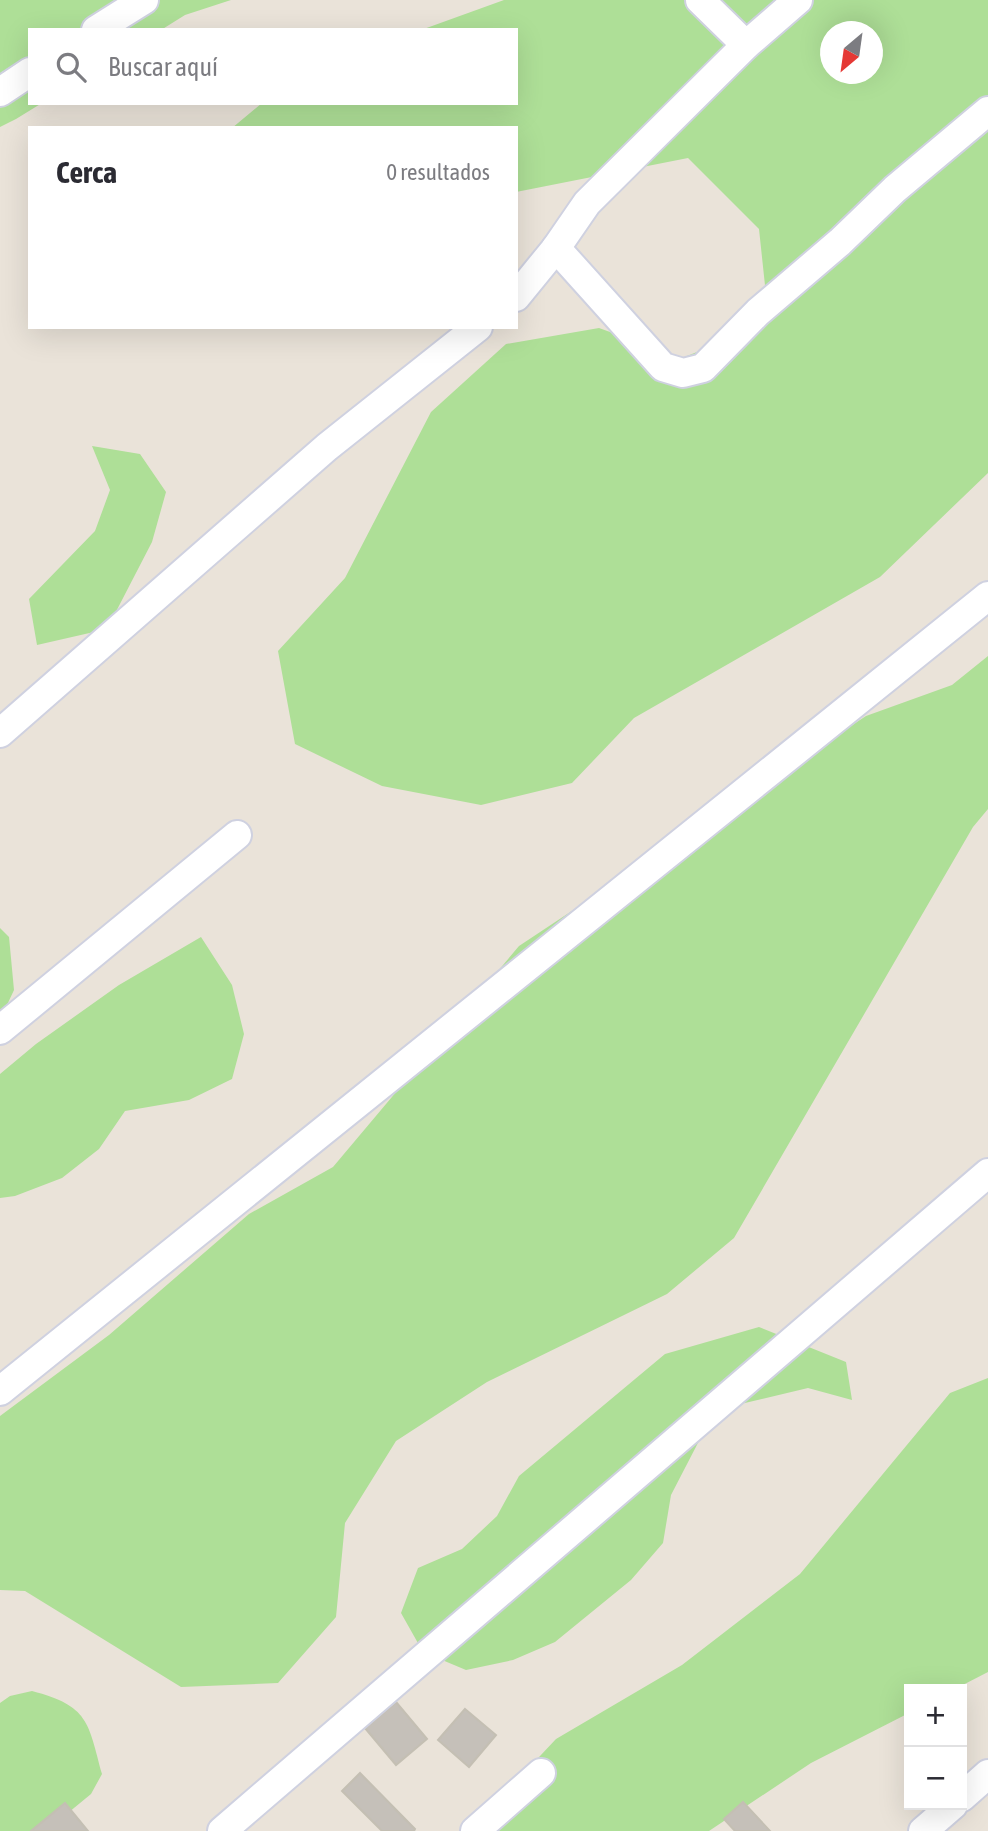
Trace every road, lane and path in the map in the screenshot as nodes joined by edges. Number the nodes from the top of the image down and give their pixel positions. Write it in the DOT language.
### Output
graph roads {
  1 [pos="144,0"];
  2 [pos="700,0"];
  3 [pos="799,0"];
  4 [pos="99,28"];
  5 [pos="746,46"];
  6 [pos="28,73"];
  7 [pos="0,92"];
  8 [pos="988,111"];
  9 [pos="556,248"];
  10 [pos="518,295"];
  11 [pos="475,329"];
  12 [pos="988,596"];
  13 [pos="0,733"];
  14 [pos="237,835"];
  15 [pos="0,1030"];
  16 [pos="988,1173"];
  17 [pos="0,1391"];
  18 [pos="541,1773"];
  19 [pos="988,1774"];
  20 [pos="967,1793"];
  21 [pos="947,1810"];
  22 [pos="222,1831"];
  23 [pos="475,1831"];
  24 [pos="923,1831"];
  1 -- 4 [label="street"];
  2 -- 5 [label="street"];
  3 -- 5 [label="street"];
  5 -- 9 [label="street"];
  6 -- 7 [label="street"];
  8 -- 9 [label="street"];
  9 -- 10 [label="street"];
  11 -- 13 [label="street"];
  12 -- 17 [label="street"];
  14 -- 15 [label="street"];
  16 -- 22 [label="street"];
  18 -- 23 [label="street"];
  19 -- 20 [label="street"];
  21 -- 24 [label="street"];
}
